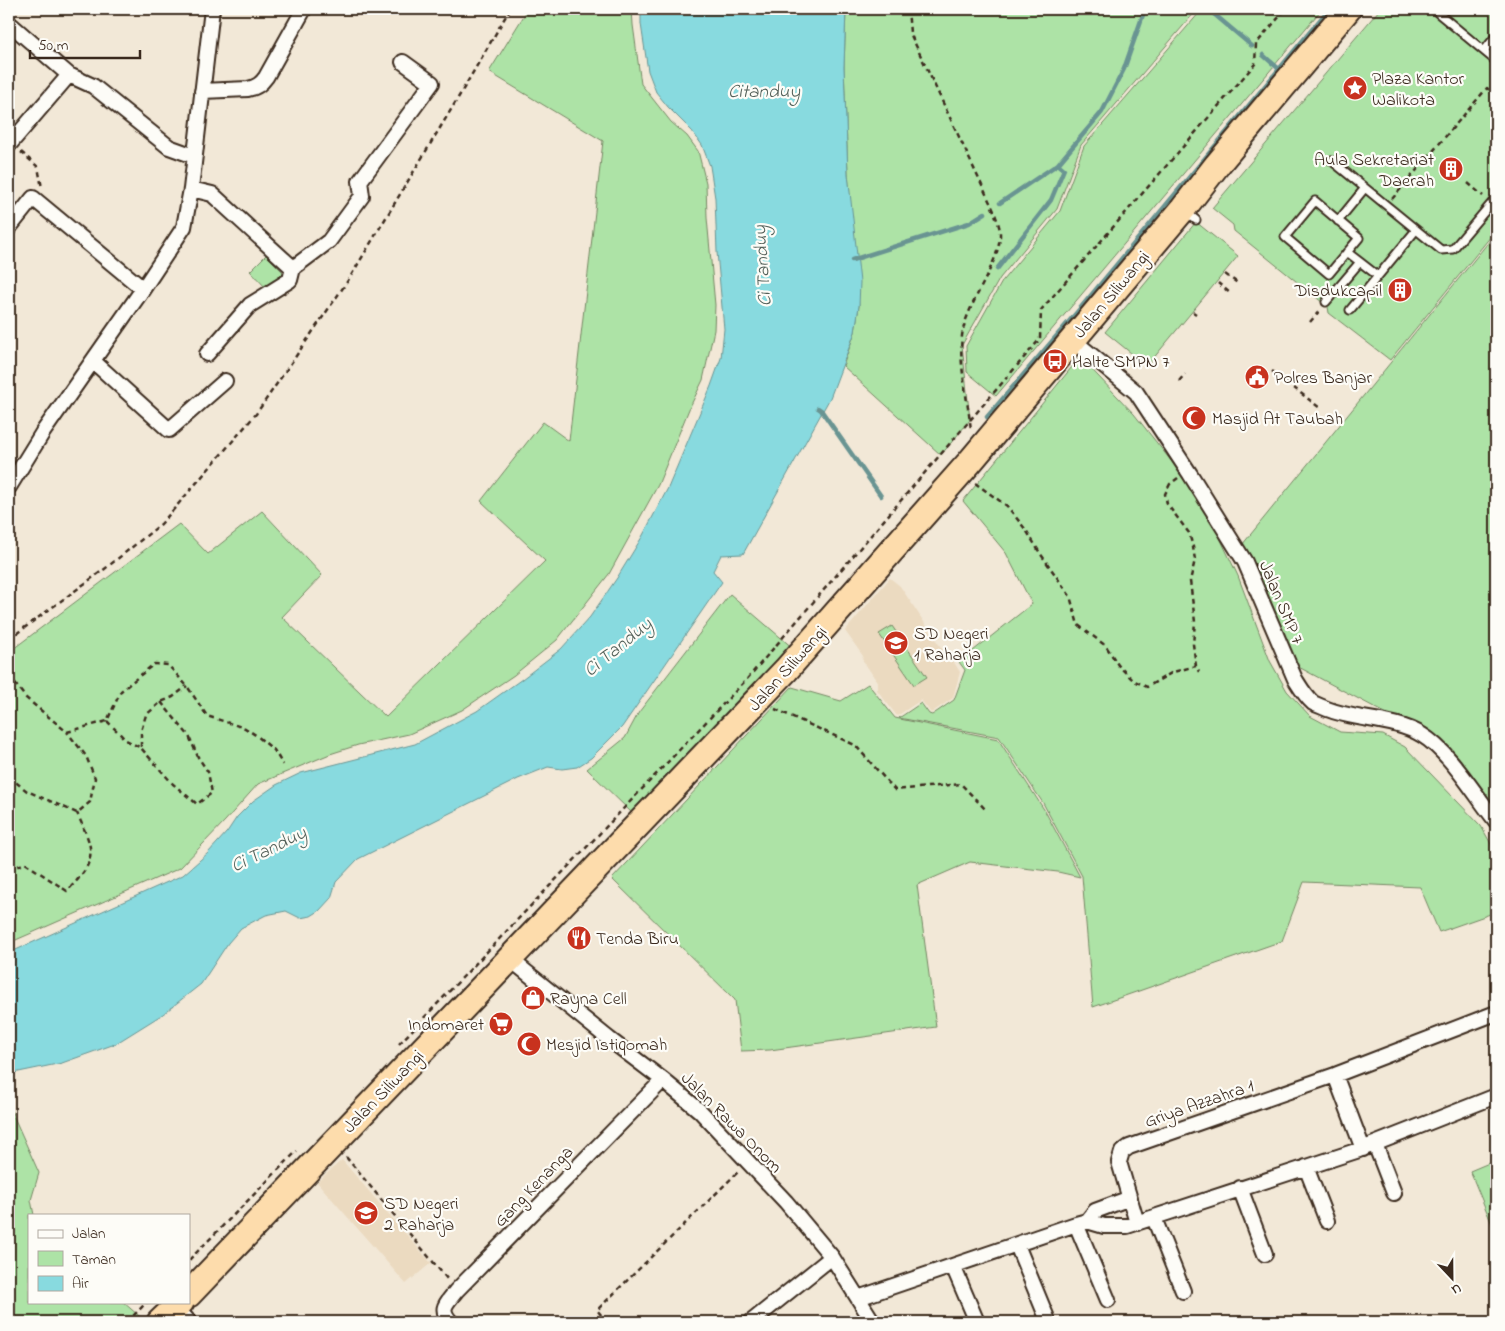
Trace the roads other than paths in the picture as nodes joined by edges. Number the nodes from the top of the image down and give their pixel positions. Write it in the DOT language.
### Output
graph roads {
  1 [pos="212,9"];
  2 [pos="304,9"];
  3 [pos="1348,9"];
  4 [pos="1438,13"];
  5 [pos="9,23"];
  6 [pos="1496,36"];
  7 [pos="1484,50"];
  8 [pos="1496,61"];
  9 [pos="403,62"];
  10 [pos="69,74"];
  11 [pos="202,91"];
  12 [pos="10,144"];
  13 [pos="194,156"];
  14 [pos="1332,161"];
  15 [pos="1365,188"];
  16 [pos="190,189"];
  17 [pos="1494,201"];
  18 [pos="1338,221"];
  19 [pos="9,228"];
  20 [pos="1416,230"];
  21 [pos="1347,252"];
  22 [pos="1360,262"];
  23 [pos="292,268"];
  24 [pos="1378,276"];
  25 [pos="142,290"];
  26 [pos="1326,302"];
  27 [pos="1350,310"];
  28 [pos="1085,329"];
  29 [pos="207,354"];
  30 [pos="93,361"];
  31 [pos="225,381"];
  32 [pos="9,486"];
  33 [pos="1496,821"];
  34 [pos="510,958"];
  35 [pos="1496,1013"];
  36 [pos="1335,1075"];
  37 [pos="664,1080"];
  38 [pos="1496,1096"];
  39 [pos="1369,1146"];
  40 [pos="1306,1167"];
  41 [pos="1240,1188"];
  42 [pos="1394,1193"];
  43 [pos="1130,1198"];
  44 [pos="1154,1218"];
  45 [pos="1327,1221"];
  46 [pos="1082,1222"];
  47 [pos="1137,1223"];
  48 [pos="1017,1245"];
  49 [pos="1265,1254"];
  50 [pos="832,1257"];
  51 [pos="953,1266"];
  52 [pos="1182,1291"];
  53 [pos="190,1298"];
  54 [pos="858,1298"];
  55 [pos="1108,1300"];
  56 [pos="1047,1318"];
  57 [pos="451,1322"];
  58 [pos="751,1322"];
  59 [pos="873,1322"];
  60 [pos="977,1322"];
  1 -- 11 [label="street"];
  2 -- 11 [label="street"];
  3 -- 28 [label="highway, Jalan Siliwangi"];
  4 -- 7 [label="lane"];
  5 -- 10 [label="street"];
  6 -- 7 [label="lane"];
  7 -- 8 [label="lane"];
  9 -- 23 [label="street"];
  10 -- 12 [label="street"];
  10 -- 13 [label="street"];
  11 -- 13 [label="street"];
  13 -- 16 [label="street"];
  14 -- 15 [label="lane"];
  15 -- 18 [label="lane"];
  15 -- 20 [label="lane"];
  16 -- 23 [label="street"];
  16 -- 25 [label="street"];
  17 -- 20 [label="lane"];
  18 -- 21 [label="lane"];
  18 -- 21 [label="lane"];
  19 -- 25 [label="street"];
  20 -- 24 [label="lane"];
  21 -- 22 [label="lane"];
  22 -- 24 [label="lane"];
  22 -- 26 [label="lane"];
  23 -- 29 [label="street"];
  24 -- 27 [label="lane"];
  25 -- 30 [label="street"];
  28 -- 33 [label="street, Jalan SMP 7"];
  28 -- 34 [label="highway, Jalan Siliwangi"];
  30 -- 31 [label="street"];
  30 -- 32 [label="street"];
  34 -- 37 [label="street, Jalan Rawa Onom"];
  34 -- 53 [label="highway, Jalan Siliwangi"];
  35 -- 36 [label="street, Griya Azzahra 1"];
  36 -- 39 [label="street"];
  36 -- 43 [label="street, Griya Azzahra 1"];
  37 -- 50 [label="street, Jalan Rawa Onom"];
  37 -- 57 [label="street, Gang Kenanga"];
  38 -- 39 [label="street"];
  39 -- 40 [label="street"];
  39 -- 42 [label="street"];
  40 -- 41 [label="street"];
  40 -- 45 [label="street"];
  41 -- 44 [label="street"];
  41 -- 49 [label="street"];
  43 -- 46 [label="street"];
  43 -- 47 [label="street, Griya Azzahra 1"];
  44 -- 47 [label="street"];
  44 -- 52 [label="street"];
  46 -- 47 [label="street"];
  46 -- 48 [label="street"];
  46 -- 55 [label="street"];
  48 -- 51 [label="street"];
  48 -- 56 [label="street"];
  50 -- 54 [label="street, Jalan Rawa Onom"];
  50 -- 58 [label="street"];
  51 -- 54 [label="street"];
  51 -- 60 [label="street"];
  54 -- 59 [label="street, Jalan Rawa Onom"];
}
